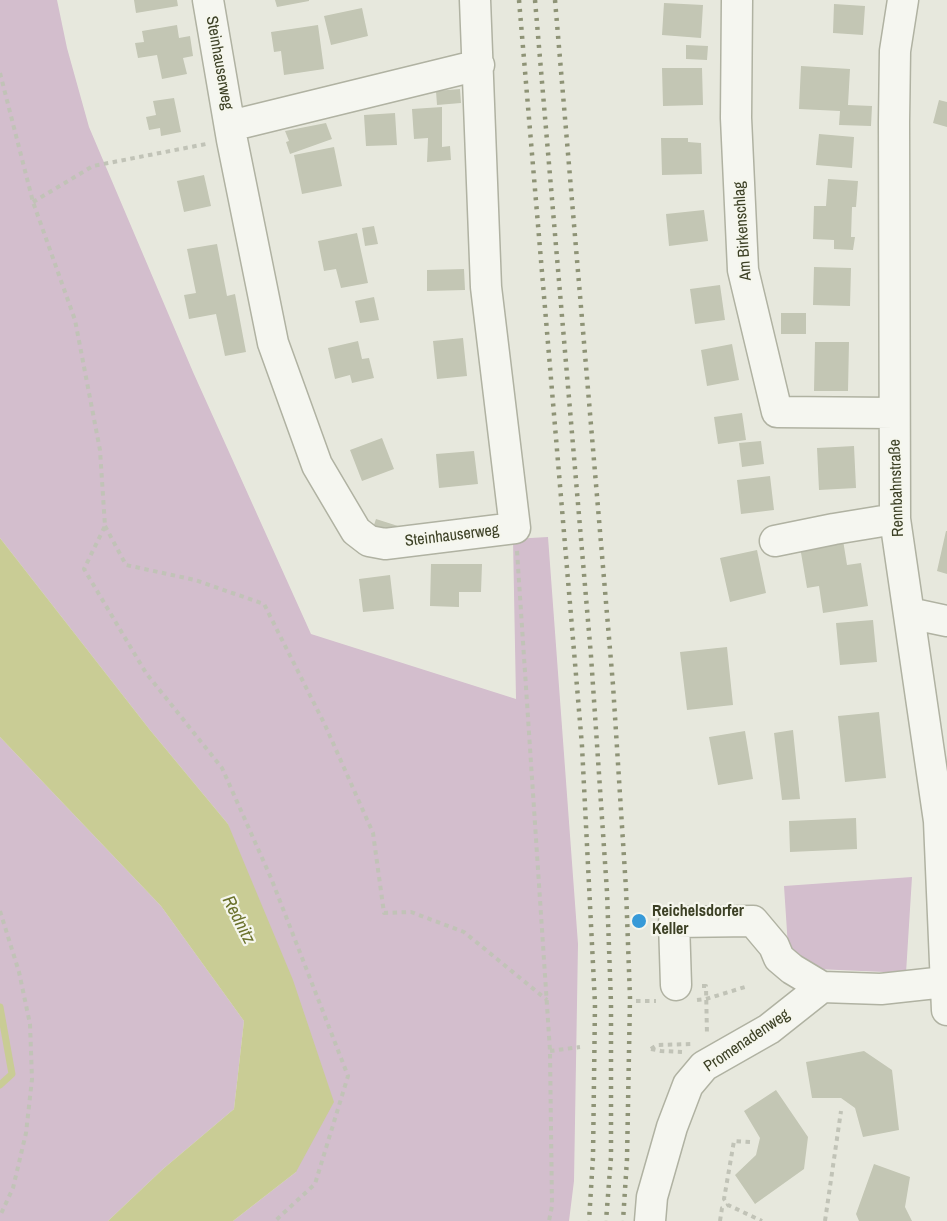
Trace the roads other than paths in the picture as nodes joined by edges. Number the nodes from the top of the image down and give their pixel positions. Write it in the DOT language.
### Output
graph roads {
  1 [pos="208,0"];
  2 [pos="475,0"];
  3 [pos="737,0"];
  4 [pos="903,0"];
  5 [pos="479,65"];
  6 [pos="231,133"];
  7 [pos="894,413"];
  8 [pos="895,519"];
  9 [pos="774,541"];
  10 [pos="909,613"];
  11 [pos="947,621"];
  12 [pos="676,984"];
  13 [pos="822,987"];
  14 [pos="946,996"];
  15 [pos="650,1221"];
  1 -- 6 [label="street, Steinhauserweg"];
  2 -- 5 [label="street, Steinhauserweg"];
  3 -- 7 [label="street, Am Birkenschlag"];
  4 -- 7 [label="street, Rennbahnstraße"];
  5 -- 6 [label="street, Steinhauserweg"];
  5 -- 6 [label="street, Steinhauserweg"];
  7 -- 8 [label="street, Rennbahnstraße"];
  8 -- 9 [label="street"];
  8 -- 10 [label="street, Rennbahnstraße"];
  10 -- 11 [label="street"];
  10 -- 14 [label="street, Rennbahnstraße"];
  12 -- 13 [label="street"];
  13 -- 14 [label="street"];
  13 -- 15 [label="street, Promenadenweg"];
}
